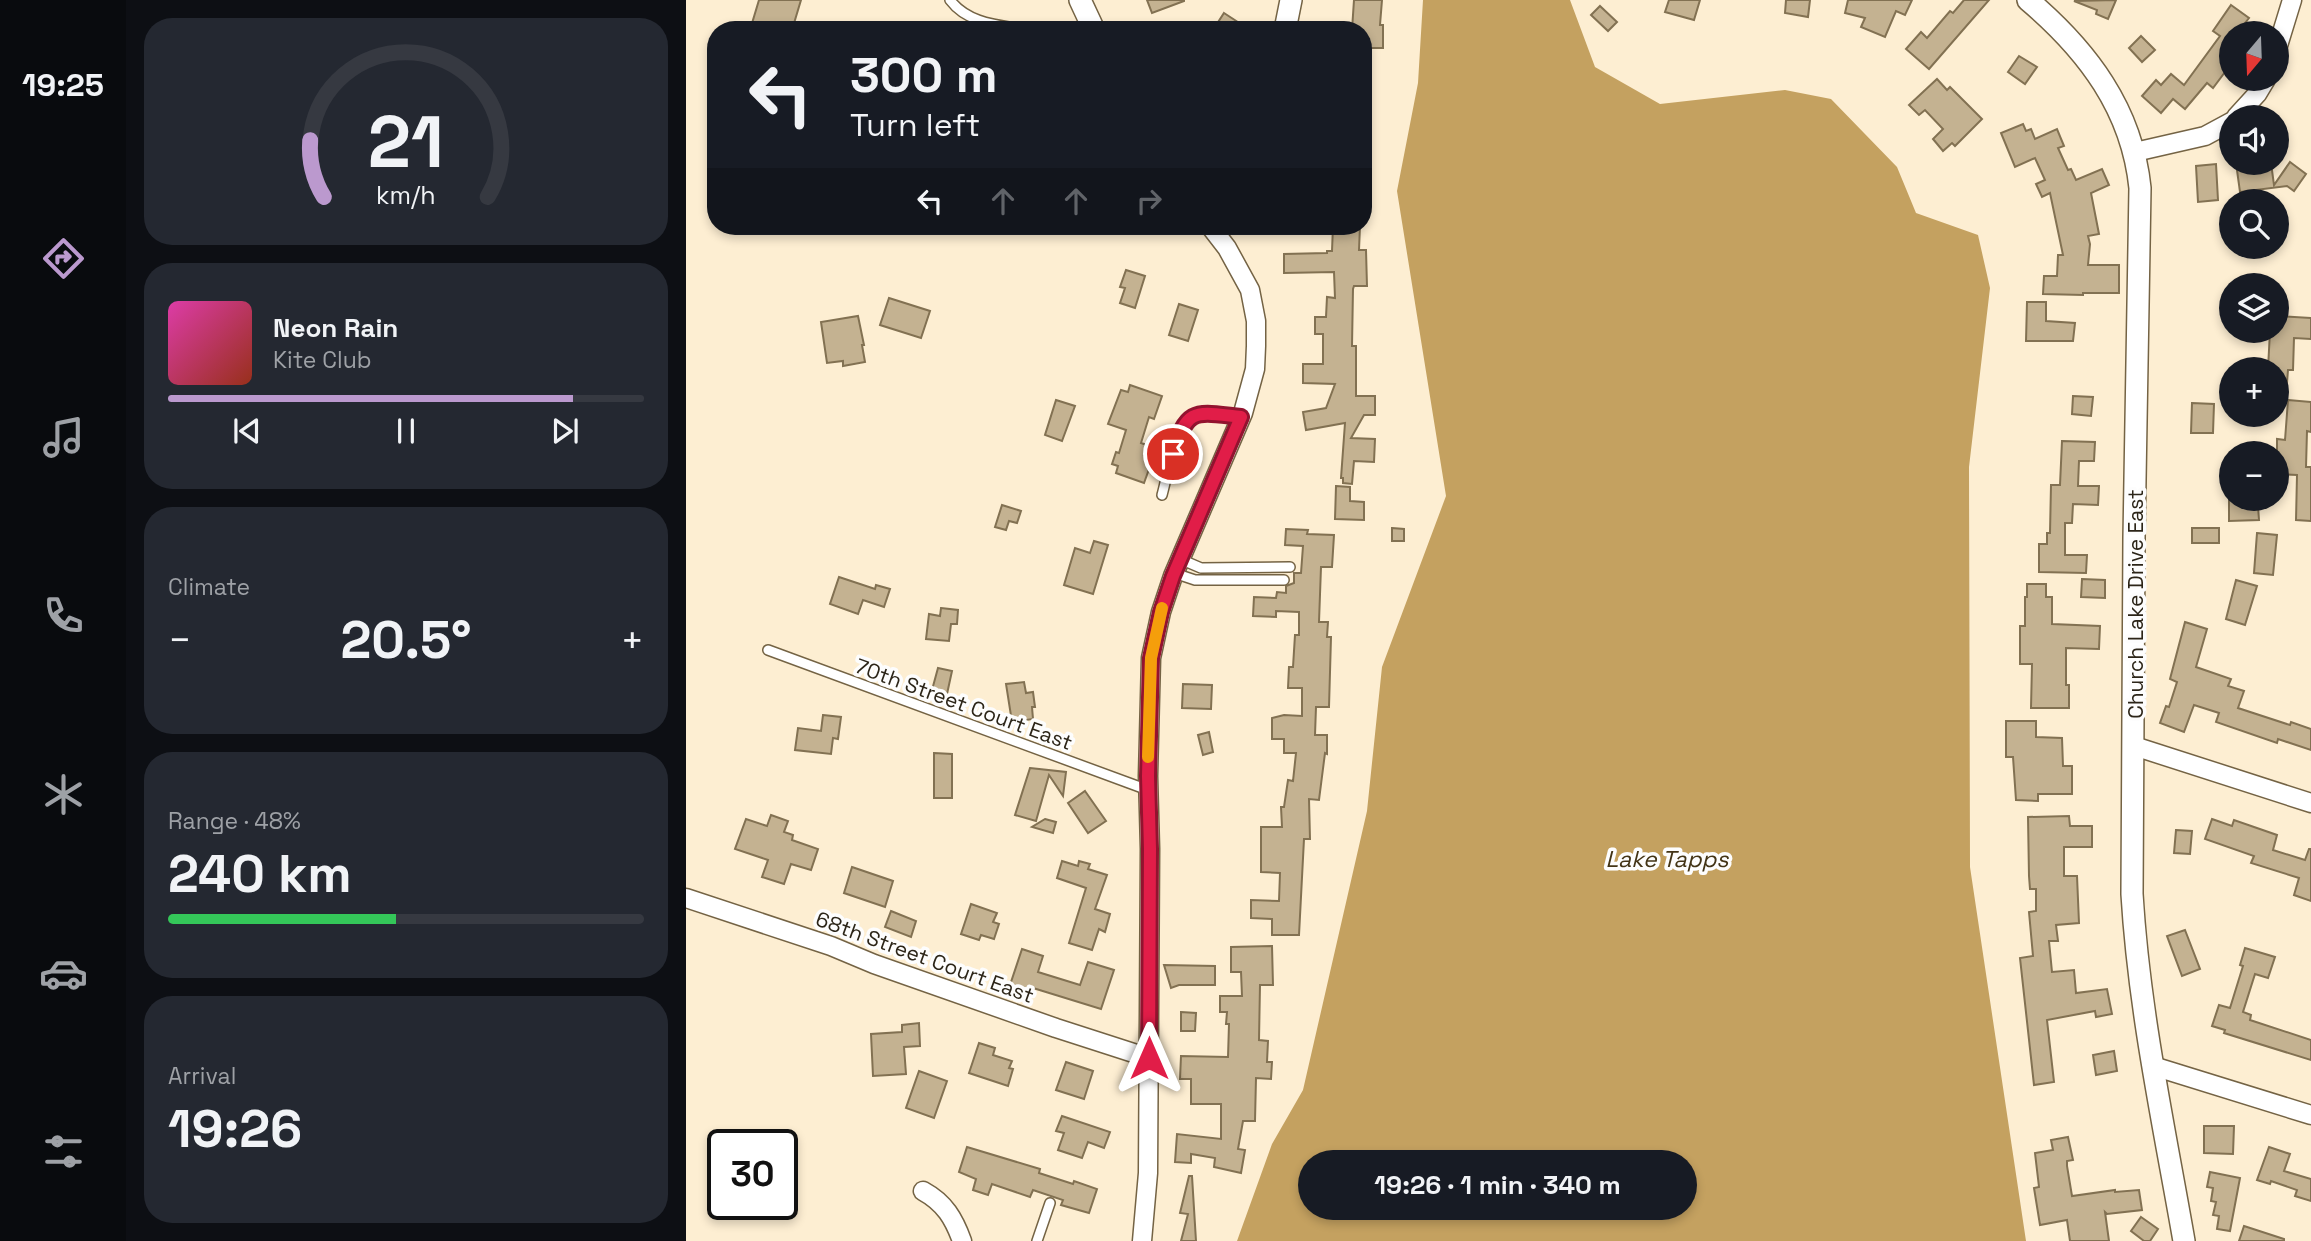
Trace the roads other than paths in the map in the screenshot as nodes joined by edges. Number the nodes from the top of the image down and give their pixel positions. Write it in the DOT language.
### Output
graph roads {
  1 [pos="950,0"];
  2 [pos="1080,0"];
  3 [pos="1291,0"];
  4 [pos="2028,0"];
  5 [pos="2292,0"];
  6 [pos="978,21"];
  7 [pos="1088,21"];
  8 [pos="1287,21"];
  9 [pos="2286,21"];
  10 [pos="2258,91"];
  11 [pos="2247,105"];
  12 [pos="2219,128"];
  13 [pos="2135,152"];
  14 [pos="1217,235"];
  15 [pos="1241,417"];
  16 [pos="1162,495"];
  17 [pos="1177,566"];
  18 [pos="1290,567"];
  19 [pos="1284,580"];
  20 [pos="768,650"];
  21 [pos="2134,747"];
  22 [pos="1148,790"];
  23 [pos="2311,803"];
  24 [pos="686,898"];
  25 [pos="1149,1058"];
  26 [pos="2153,1066"];
  27 [pos="2311,1115"];
  28 [pos="923,1191"];
  29 [pos="1050,1203"];
  30 [pos="962,1241"];
  31 [pos="1037,1241"];
  32 [pos="1142,1241"];
  33 [pos="2184,1241"];
  1 -- 6 [label="lane"];
  2 -- 7 [label="street"];
  3 -- 8 [label="street"];
  4 -- 13 [label="street, Church Lake Drive East"];
  5 -- 9 [label="street"];
  10 -- 11 [label="street"];
  12 -- 13 [label="street"];
  13 -- 21 [label="street, Church Lake Drive East"];
  14 -- 15 [label="street"];
  15 -- 16 [label="lane"];
  15 -- 17 [label="street"];
  17 -- 18 [label="lane"];
  17 -- 19 [label="lane"];
  17 -- 22 [label="street"];
  20 -- 22 [label="lane, 70th Street Court East"];
  21 -- 23 [label="street"];
  21 -- 26 [label="street, Church Lake Drive East"];
  22 -- 25 [label="street"];
  24 -- 25 [label="street, 68th Street Court East"];
  25 -- 32 [label="street"];
  26 -- 27 [label="street"];
  26 -- 33 [label="street, Church Lake Drive East"];
  28 -- 30 [label="street"];
  29 -- 31 [label="lane"];
}
